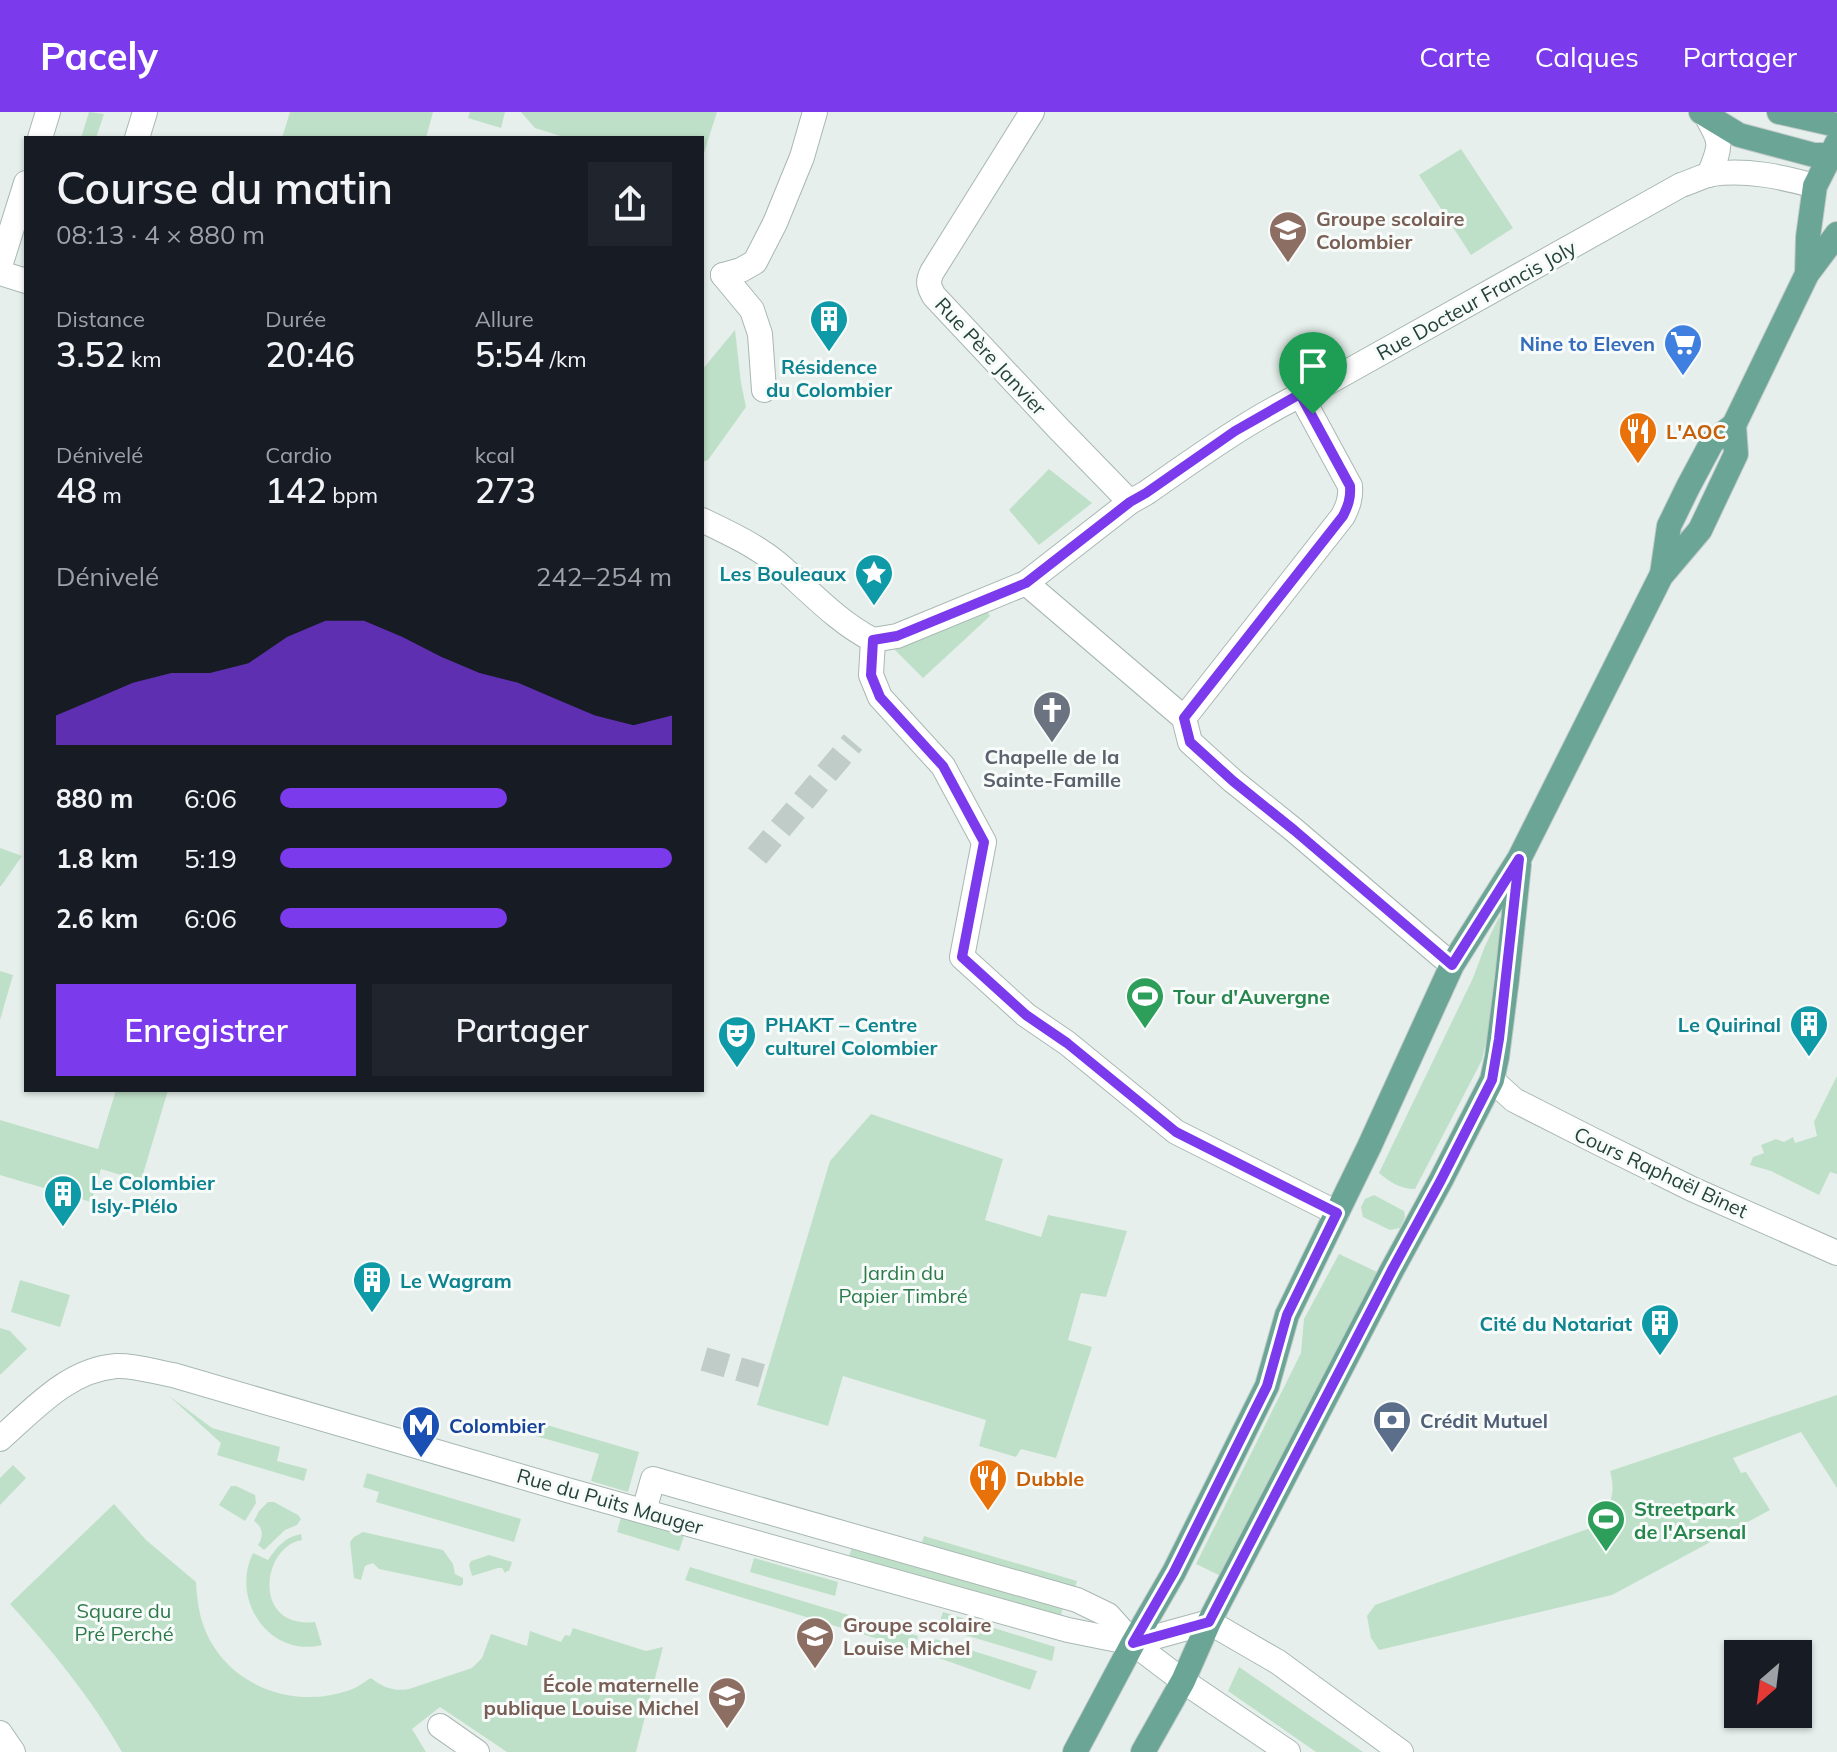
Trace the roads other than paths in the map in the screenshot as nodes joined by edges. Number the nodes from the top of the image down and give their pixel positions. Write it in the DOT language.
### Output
graph roads {
  1 [pos="48,112"];
  2 [pos="145,112"];
  3 [pos="815,112"];
  4 [pos="1032,112"];
  5 [pos="1779,112"];
  6 [pos="1703,113"];
  7 [pos="1837,125"];
  8 [pos="41,136"];
  9 [pos="138,136"];
  10 [pos="1835,151"];
  11 [pos="1709,175"];
  12 [pos="1815,186"];
  13 [pos="24,189"];
  14 [pos="1837,234"];
  15 [pos="0,266"];
  16 [pos="713,272"];
  17 [pos="0,273"];
  18 [pos="1807,274"];
  19 [pos="24,280"];
  20 [pos="764,390"];
  21 [pos="1300,394"];
  22 [pos="1130,502"];
  23 [pos="704,521"];
  24 [pos="1026,583"];
  25 [pos="873,640"];
  26 [pos="1184,718"];
  27 [pos="1519,859"];
  28 [pos="1452,965"];
  29 [pos="1492,1080"];
  30 [pos="1337,1213"];
  31 [pos="1837,1253"];
  32 [pos="0,1439"];
  33 [pos="644,1511"];
  34 [pos="1209,1622"];
  35 [pos="1133,1643"];
  36 [pos="1183,1681"];
  37 [pos="440,1726"];
  38 [pos="0,1733"];
  39 [pos="13,1752"];
  40 [pos="477,1752"];
  41 [pos="1075,1752"];
  42 [pos="1143,1752"];
  43 [pos="1288,1752"];
  44 [pos="1401,1752"];
  1 -- 8 [label="street"];
  2 -- 9 [label="street"];
  3 -- 16 [label="street"];
  4 -- 22 [label="street, Rue Père Janvier"];
  5 -- 7 [label="main road"];
  6 -- 10 [label="main road"];
  6 -- 11 [label="street"];
  10 -- 12 [label="main road"];
  11 -- 12 [label="street, Rue Docteur Francis Joly"];
  11 -- 21 [label="street, Rue Docteur Francis Joly"];
  12 -- 18 [label="main road"];
  13 -- 15 [label="street"];
  14 -- 18 [label="main road"];
  16 -- 20 [label="street"];
  17 -- 19 [label="street"];
  18 -- 27 [label="main road"];
  21 -- 22 [label="street, Rue Docteur Francis Joly"];
  21 -- 26 [label="street"];
  22 -- 24 [label="street, Rue Docteur Francis Joly"];
  23 -- 25 [label="street"];
  24 -- 25 [label="street, Rue Docteur Francis Joly"];
  24 -- 26 [label="street"];
  25 -- 30 [label="street"];
  26 -- 28 [label="street"];
  27 -- 28 [label="main road"];
  27 -- 29 [label="main road"];
  28 -- 30 [label="main road"];
  29 -- 31 [label="street, Cours Raphaël Binet"];
  29 -- 34 [label="main road"];
  30 -- 35 [label="main road"];
  32 -- 33 [label="street, Rue du Puits Mauger"];
  33 -- 35 [label="street, Rue du Puits Mauger"];
  33 -- 35 [label="street, Rue du Puits Mauger"];
  34 -- 35 [label="street, Rue du Puits Mauger"];
  34 -- 36 [label="main road"];
  34 -- 44 [label="street"];
  35 -- 36 [label="street, Rue du Puits Mauger"];
  35 -- 41 [label="main road"];
  36 -- 42 [label="main road"];
  36 -- 43 [label="street, Rue du Puits Mauger"];
  37 -- 40 [label="street"];
  38 -- 39 [label="street"];
}
